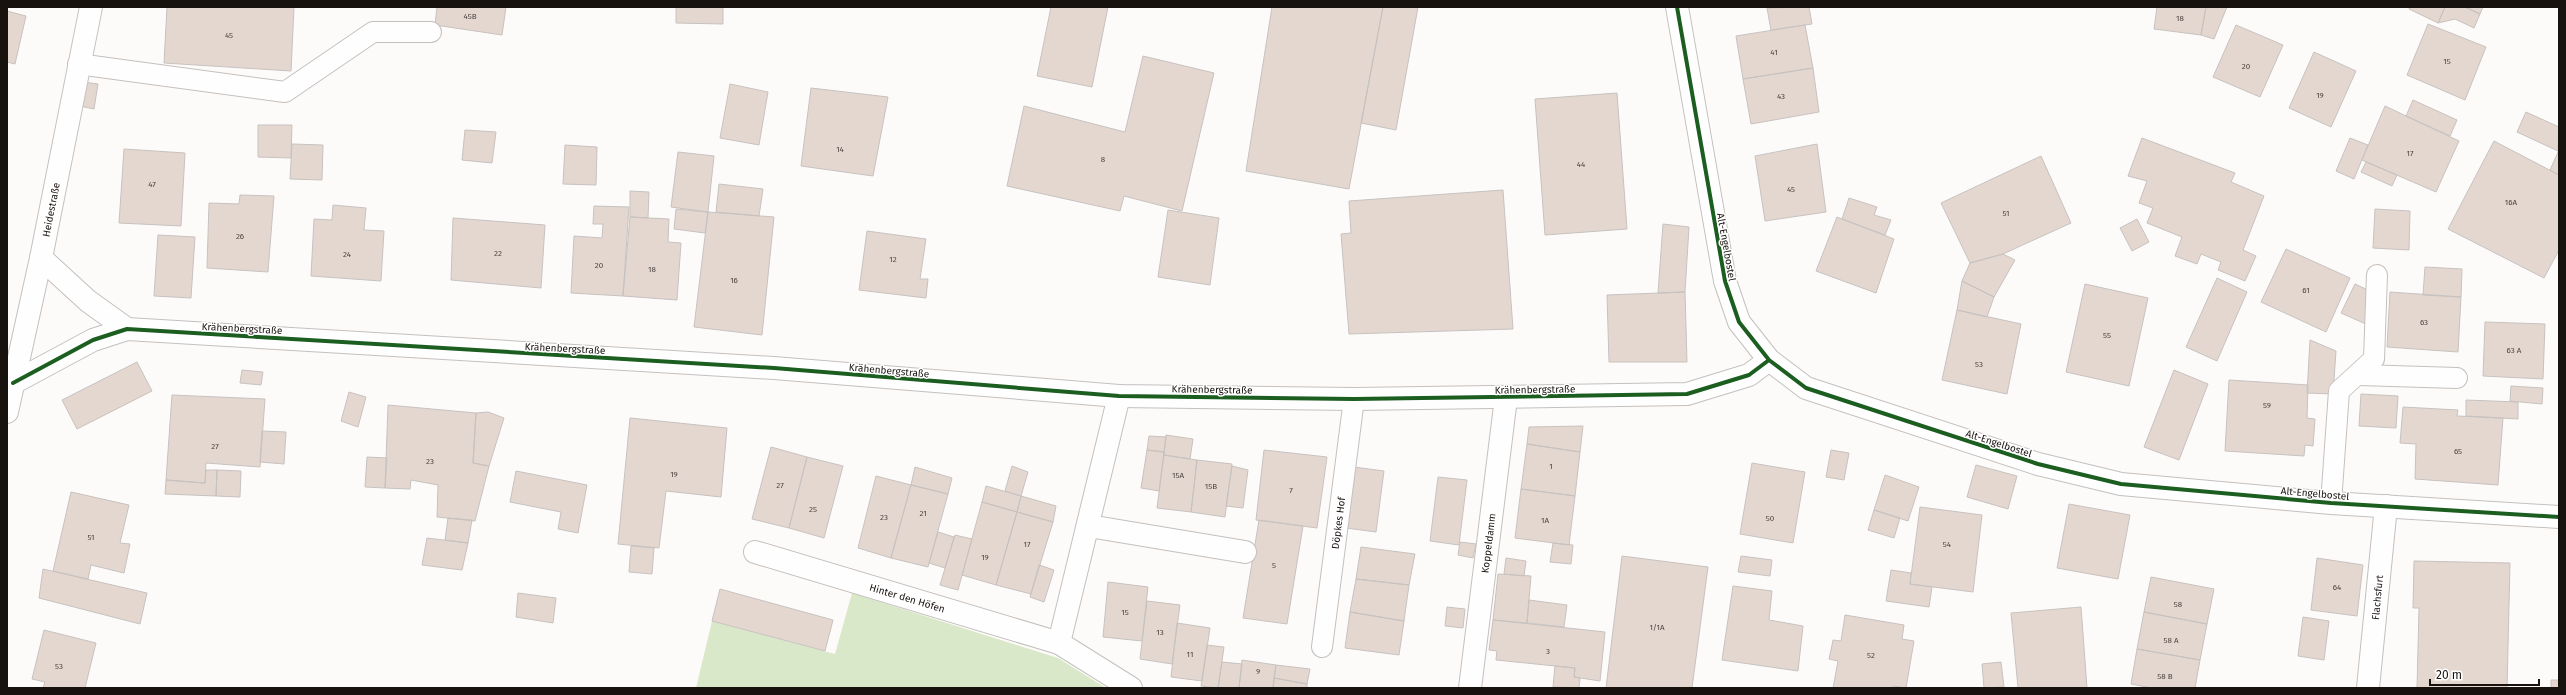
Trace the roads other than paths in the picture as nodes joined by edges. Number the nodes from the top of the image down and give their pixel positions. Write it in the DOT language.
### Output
graph roads {
  1 [pos="91,7"];
  2 [pos="1677,7"];
  3 [pos="431,32"];
  4 [pos="78,64"];
  5 [pos="41,258"];
  6 [pos="2377,275"];
  7 [pos="127,329"];
  8 [pos="1769,360"];
  9 [pos="2359,375"];
  10 [pos="2457,378"];
  11 [pos="13,383"];
  12 [pos="1119,396"];
  13 [pos="1506,398"];
  14 [pos="1354,399"];
  15 [pos="7,412"];
  16 [pos="2331,503"];
  17 [pos="2386,506"];
  18 [pos="2559,517"];
  19 [pos="1089,526"];
  20 [pos="755,552"];
  21 [pos="1245,552"];
  22 [pos="1059,643"];
  23 [pos="1322,647"];
  24 [pos="1131,688"];
  25 [pos="1470,688"];
  26 [pos="2368,688"];
  1 -- 4 [label="street, Heidestraße"];
  2 -- 8 [label="street, Alt-Engelbostel"];
  3 -- 4 [label="lane"];
  4 -- 5 [label="street, Heidestraße"];
  5 -- 7 [label="street"];
  5 -- 11 [label="street, Heidestraße"];
  6 -- 9 [label="lane"];
  7 -- 11 [label="street, Krähenbergstraße"];
  7 -- 12 [label="street, Krähenbergstraße"];
  8 -- 13 [label="street, Krähenbergstraße"];
  8 -- 16 [label="street, Alt-Engelbostel"];
  9 -- 10 [label="lane"];
  9 -- 16 [label="lane"];
  11 -- 15 [label="street, Heidestraße"];
  12 -- 14 [label="street, Krähenbergstraße"];
  12 -- 19 [label="street"];
  13 -- 14 [label="street, Krähenbergstraße"];
  13 -- 25 [label="street, Koppeldamm"];
  14 -- 23 [label="lane, Döpkes Hof"];
  16 -- 17 [label="street, Alt-Engelbostel"];
  17 -- 18 [label="street, Alt-Engelbostel"];
  17 -- 26 [label="street, Flachsfurt"];
  19 -- 21 [label="street"];
  19 -- 22 [label="street"];
  20 -- 22 [label="street, Hinter den Höfen"];
  22 -- 24 [label="street, Hinter den Höfen"];
}
